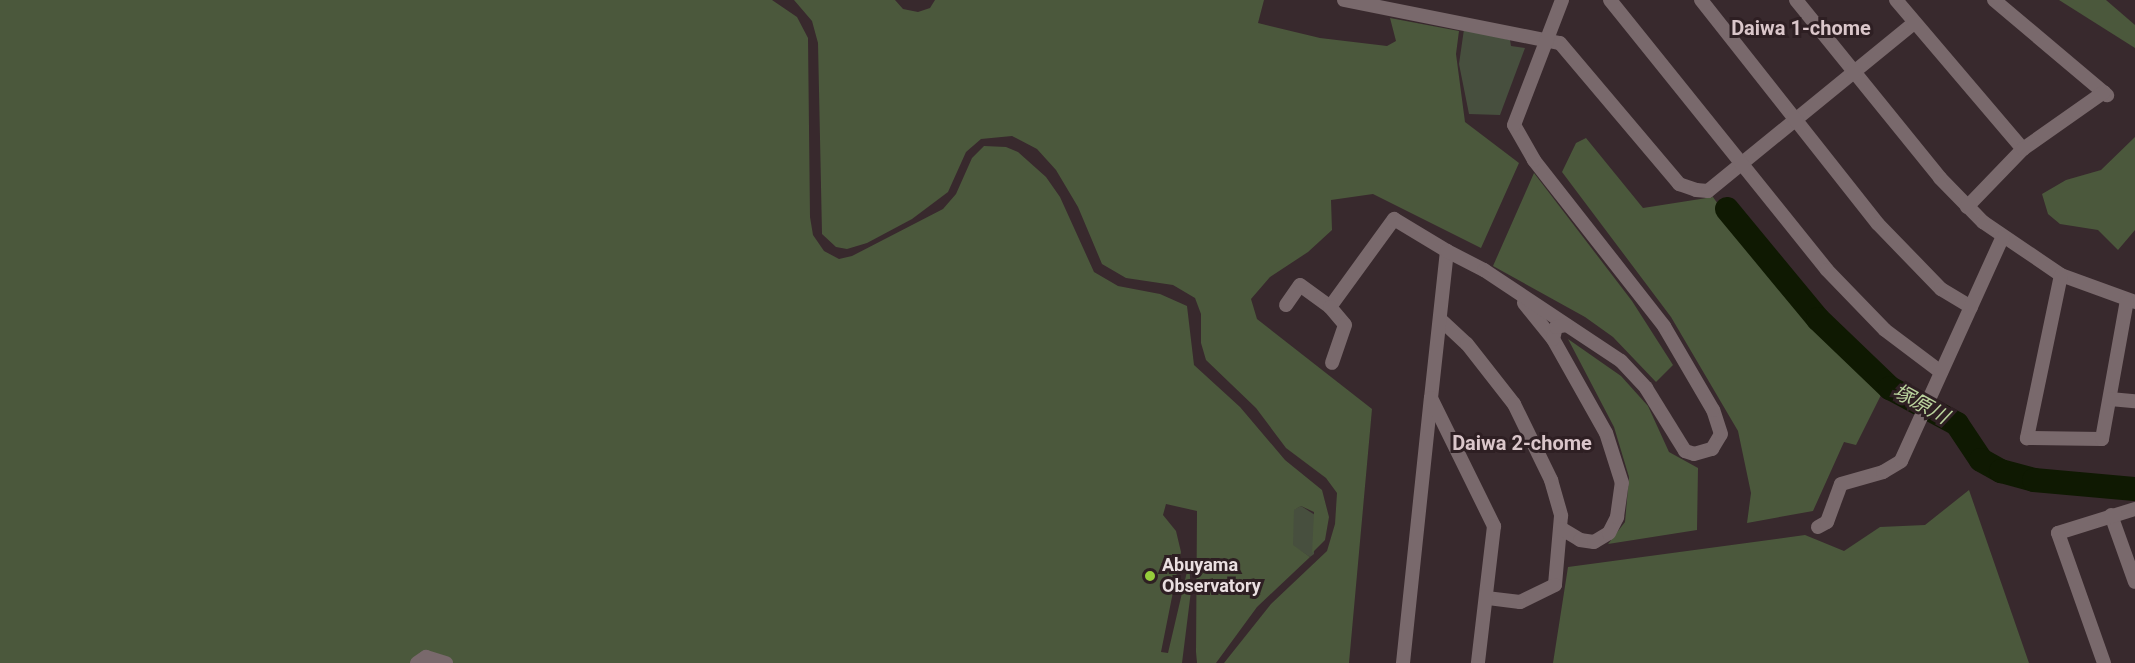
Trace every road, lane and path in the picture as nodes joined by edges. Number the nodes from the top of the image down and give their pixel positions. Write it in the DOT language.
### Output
graph roads {
  1 [pos="1344,0"];
  2 [pos="1562,0"];
  3 [pos="1610,0"];
  4 [pos="1701,0"];
  5 [pos="1796,0"];
  6 [pos="1896,0"];
  7 [pos="1994,0"];
  8 [pos="1914,23"];
  9 [pos="1547,38"];
  10 [pos="1854,72"];
  11 [pos="1796,119"];
  12 [pos="2023,149"];
  13 [pos="1743,162"];
  14 [pos="1967,207"];
  15 [pos="2002,238"];
  16 [pos="1447,251"];
  17 [pos="2061,275"];
  18 [pos="1505,284"];
  19 [pos="2131,301"];
  20 [pos="1286,305"];
  21 [pos="1330,307"];
  22 [pos="1971,307"];
  23 [pos="1441,320"];
  24 [pos="1566,325"];
  25 [pos="1553,339"];
  26 [pos="1332,363"];
  27 [pos="1941,372"];
  28 [pos="1431,398"];
  29 [pos="2110,399"];
  30 [pos="2135,401"];
  31 [pos="2135,509"];
  32 [pos="2111,515"];
  33 [pos="1818,527"];
  34 [pos="1562,529"];
  35 [pos="2135,582"];
  36 [pos="1486,598"];
  37 [pos="417,663"];
  38 [pos="446,663"];
  39 [pos="1403,663"];
  40 [pos="1478,663"];
  41 [pos="2104,663"];
  1 -- 9 [label="street"];
  2 -- 9 [label="street"];
  3 -- 13 [label="street"];
  4 -- 11 [label="street"];
  5 -- 10 [label="street"];
  6 -- 8 [label="street"];
  7 -- 12 [label="street"];
  8 -- 10 [label="street"];
  8 -- 12 [label="street"];
  9 -- 13 [label="street"];
  9 -- 24 [label="street"];
  10 -- 11 [label="street"];
  10 -- 14 [label="street"];
  11 -- 13 [label="street"];
  11 -- 22 [label="street"];
  12 -- 14 [label="street"];
  13 -- 27 [label="street"];
  14 -- 15 [label="street"];
  15 -- 17 [label="street"];
  15 -- 22 [label="street"];
  16 -- 18 [label="street"];
  16 -- 21 [label="street"];
  16 -- 23 [label="street"];
  17 -- 19 [label="street"];
  17 -- 29 [label="street"];
  18 -- 24 [label="street"];
  18 -- 25 [label="street"];
  19 -- 29 [label="street"];
  20 -- 21 [label="street"];
  21 -- 26 [label="street"];
  22 -- 27 [label="street"];
  23 -- 28 [label="street"];
  23 -- 34 [label="street"];
  24 -- 25 [label="street"];
  25 -- 34 [label="street"];
  27 -- 33 [label="street"];
  28 -- 36 [label="street"];
  28 -- 39 [label="street"];
  29 -- 30 [label="street"];
  31 -- 32 [label="street"];
  32 -- 35 [label="street"];
  32 -- 41 [label="street"];
  34 -- 36 [label="street"];
  36 -- 40 [label="street"];
  37 -- 38 [label="street"];
}
